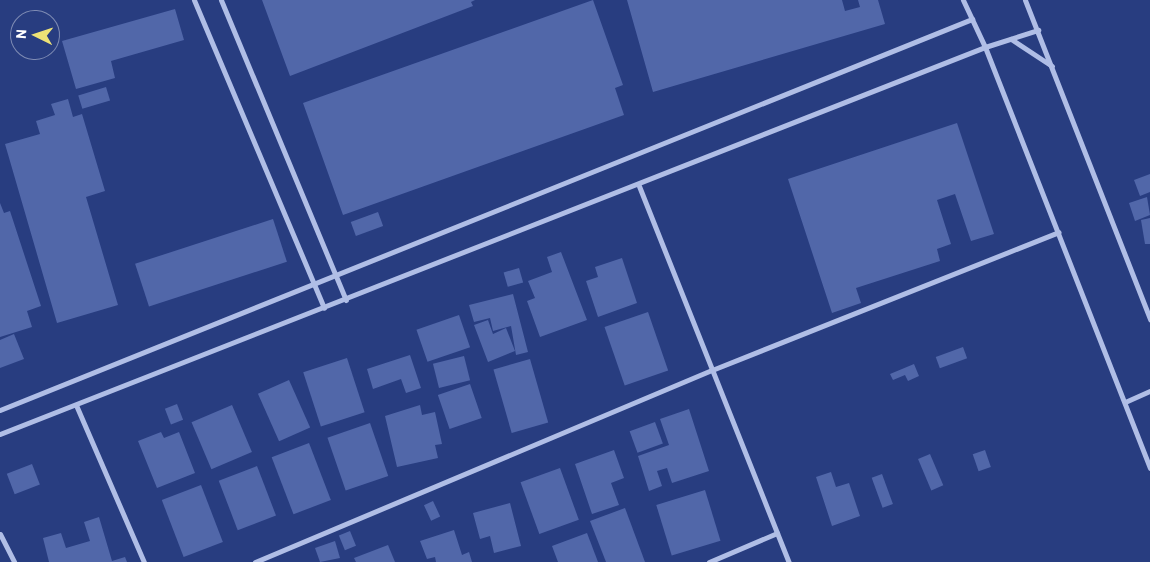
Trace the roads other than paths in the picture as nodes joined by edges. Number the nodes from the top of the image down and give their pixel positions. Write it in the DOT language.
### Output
graph roads {
  1 [pos="194,0"];
  2 [pos="221,0"];
  3 [pos="963,0"];
  4 [pos="1025,0"];
  5 [pos="972,19"];
  6 [pos="1038,30"];
  7 [pos="1011,39"];
  8 [pos="985,47"];
  9 [pos="1052,66"];
  10 [pos="639,186"];
  11 [pos="1058,232"];
  12 [pos="335,275"];
  13 [pos="313,284"];
  14 [pos="346,300"];
  15 [pos="324,308"];
  16 [pos="1150,319"];
  17 [pos="712,370"];
  18 [pos="1150,391"];
  19 [pos="1125,402"];
  20 [pos="76,405"];
  21 [pos="0,410"];
  22 [pos="0,434"];
  23 [pos="1150,468"];
  24 [pos="777,533"];
  25 [pos="0,534"];
  26 [pos="14,562"];
  27 [pos="144,562"];
  28 [pos="255,562"];
  29 [pos="709,562"];
  30 [pos="789,562"];
  1 -- 13 [label="street"];
  2 -- 12 [label="street"];
  3 -- 5 [label="street"];
  4 -- 6 [label="street"];
  5 -- 8 [label="street"];
  5 -- 12 [label="street"];
  6 -- 7 [label="street"];
  6 -- 9 [label="street"];
  7 -- 8 [label="street"];
  7 -- 9 [label="street"];
  8 -- 10 [label="street"];
  8 -- 11 [label="street"];
  9 -- 16 [label="street"];
  10 -- 14 [label="street"];
  10 -- 17 [label="street"];
  11 -- 17 [label="street"];
  11 -- 19 [label="street"];
  12 -- 13 [label="street"];
  12 -- 14 [label="street"];
  13 -- 15 [label="street"];
  13 -- 21 [label="street"];
  14 -- 15 [label="street"];
  15 -- 20 [label="street"];
  17 -- 24 [label="street"];
  17 -- 28 [label="street"];
  18 -- 19 [label="street"];
  19 -- 23 [label="street"];
  20 -- 22 [label="street"];
  20 -- 27 [label="street"];
  24 -- 29 [label="street"];
  24 -- 30 [label="street"];
  25 -- 26 [label="street"];
}
